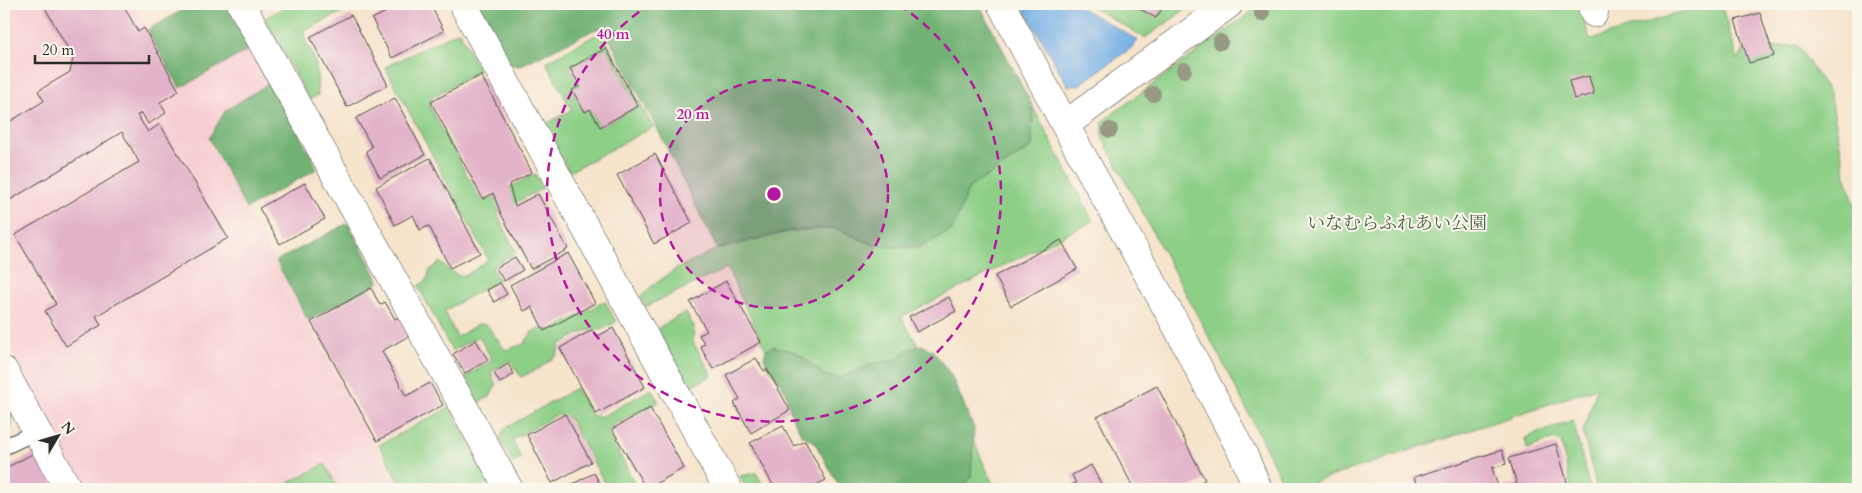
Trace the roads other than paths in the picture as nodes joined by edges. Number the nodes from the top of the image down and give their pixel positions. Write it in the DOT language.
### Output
graph roads {
  1 [pos="241,4"];
  2 [pos="463,4"];
  3 [pos="1000,4"];
  4 [pos="1229,4"];
  5 [pos="1065,125"];
  6 [pos="4,371"];
  7 [pos="36,432"];
  8 [pos="4,447"];
  9 [pos="68,489"];
  10 [pos="509,489"];
  11 [pos="728,489"];
  12 [pos="1258,489"];
  1 -- 10 [label="street"];
  2 -- 11 [label="street"];
  3 -- 5 [label="street"];
  4 -- 5 [label="street"];
  5 -- 12 [label="street"];
  6 -- 7 [label="street"];
  7 -- 8 [label="lane"];
  7 -- 9 [label="street"];
}
